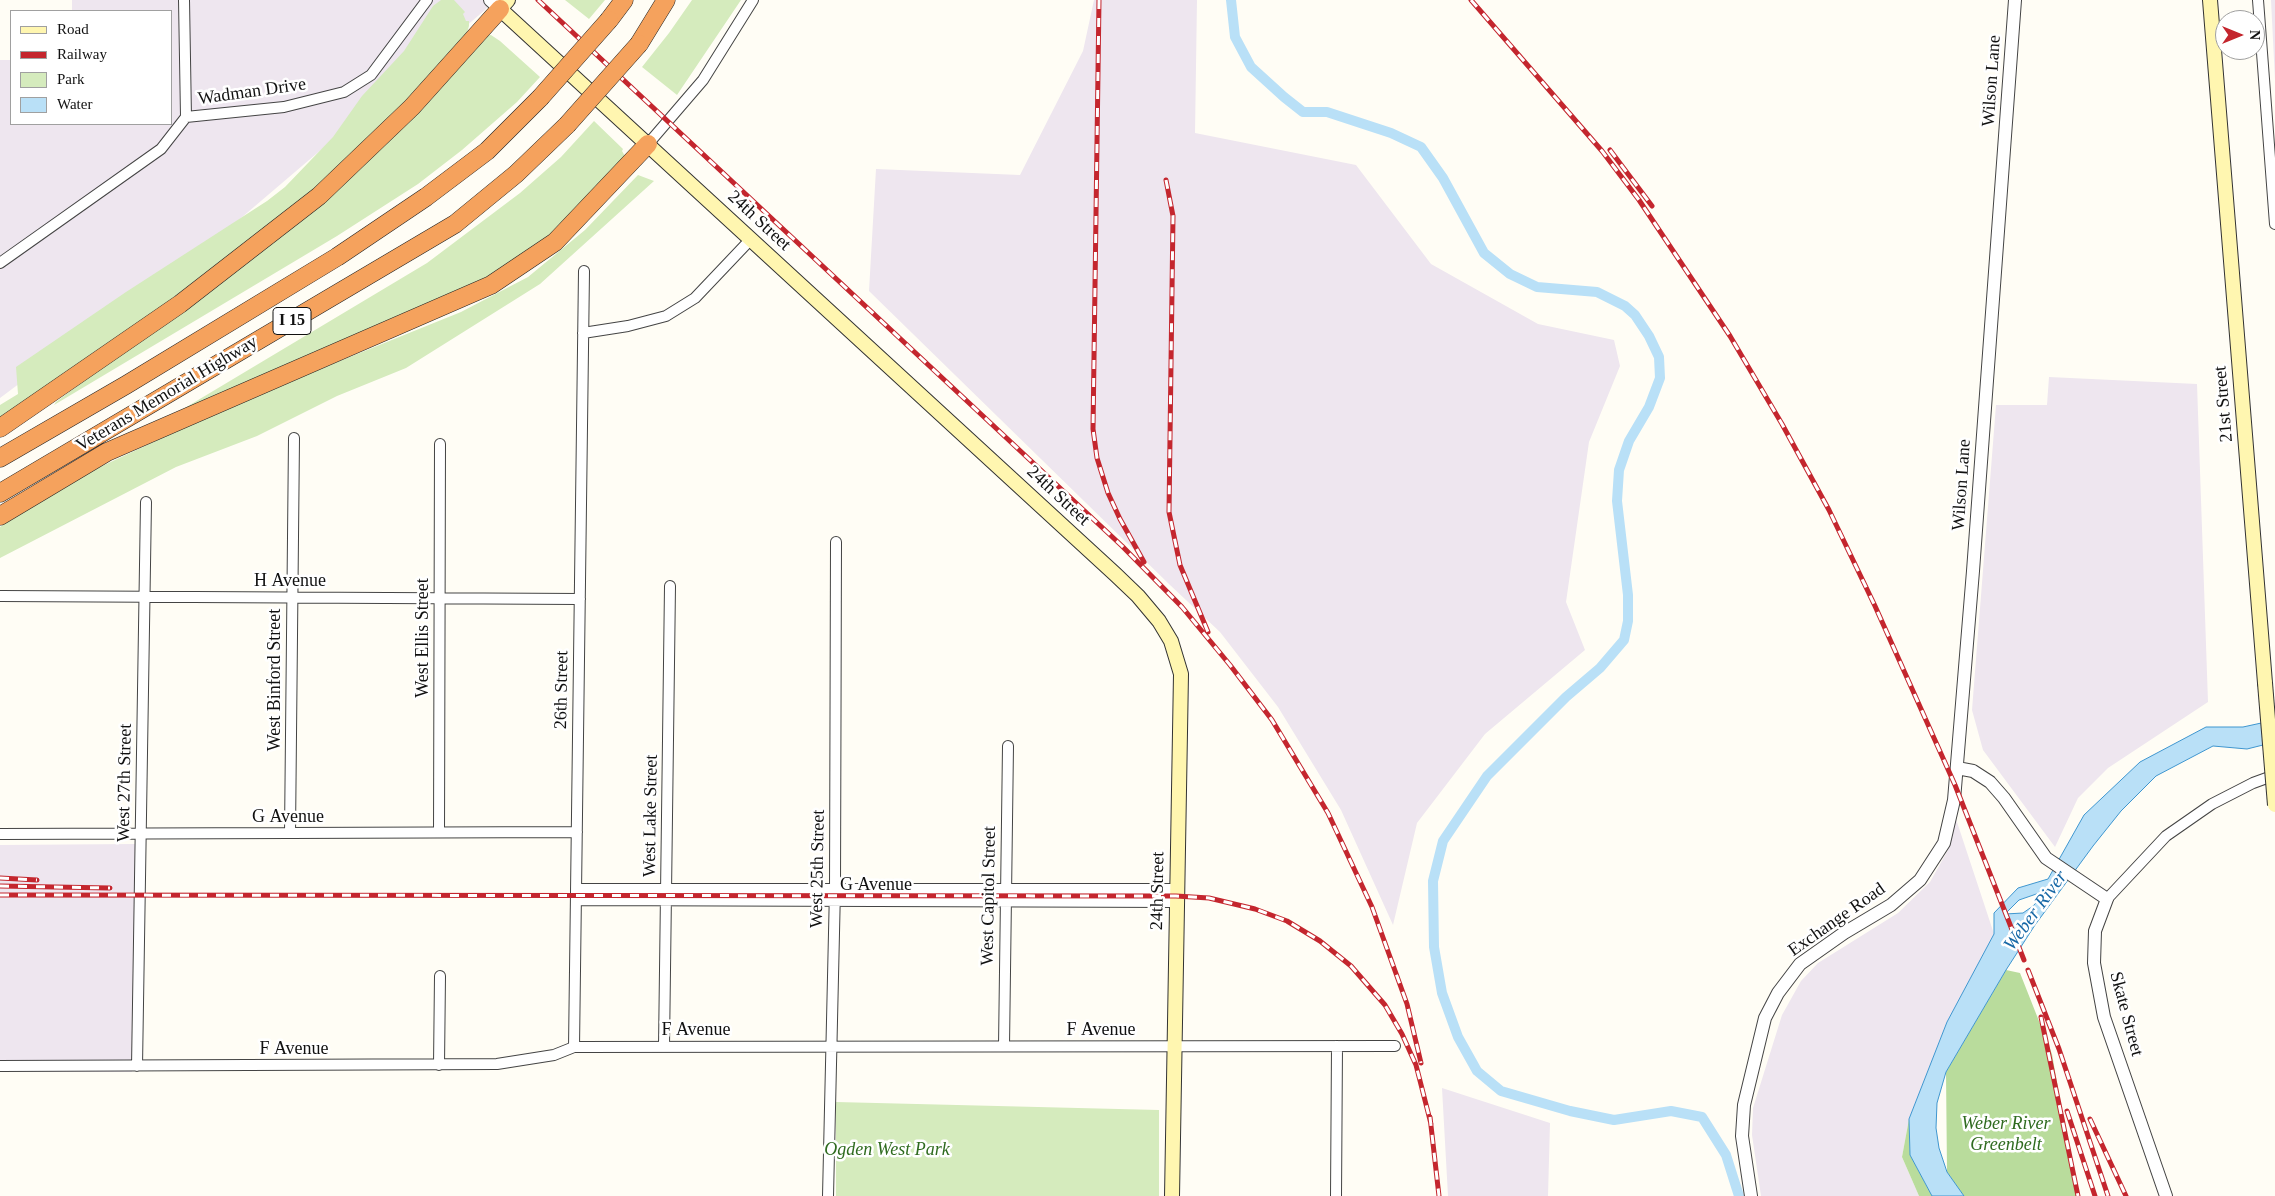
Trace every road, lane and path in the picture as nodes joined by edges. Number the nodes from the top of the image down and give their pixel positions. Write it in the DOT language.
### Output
graph roads {
  1 [pos="184,0"];
  2 [pos="427,0"];
  3 [pos="624,0"];
  4 [pos="666,0"];
  5 [pos="753,0"];
  6 [pos="2016,0"];
  7 [pos="2210,0"];
  8 [pos="2258,0"];
  9 [pos="499,3"];
  10 [pos="186,117"];
  11 [pos="648,144"];
  12 [pos="2275,224"];
  13 [pos="751,239"];
  14 [pos="0,263"];
  15 [pos="584,271"];
  16 [pos="583,333"];
  17 [pos="0,428"];
  18 [pos="294,438"];
  19 [pos="440,444"];
  20 [pos="0,458"];
  21 [pos="0,493"];
  22 [pos="146,502"];
  23 [pos="0,516"];
  24 [pos="836,542"];
  25 [pos="670,586"];
  26 [pos="0,596"];
  27 [pos="145,597"];
  28 [pos="291,598"];
  29 [pos="440,598"];
  30 [pos="580,598"];
  31 [pos="1008,746"];
  32 [pos="1957,768"];
  33 [pos="2275,775"];
  34 [pos="2275,805"];
  35 [pos="439,832"];
  36 [pos="577,832"];
  37 [pos="290,833"];
  38 [pos="0,834"];
  39 [pos="140,834"];
  40 [pos="576,889"];
  41 [pos="835,889"];
  42 [pos="1005,889"];
  43 [pos="666,890"];
  44 [pos="1176,896"];
  45 [pos="576,900"];
  46 [pos="2107,900"];
  47 [pos="666,901"];
  48 [pos="834,901"];
  49 [pos="1005,901"];
  50 [pos="440,976"];
  51 [pos="574,1046"];
  52 [pos="664,1046"];
  53 [pos="830,1046"];
  54 [pos="1004,1046"];
  55 [pos="1174,1046"];
  56 [pos="1337,1046"];
  57 [pos="1395,1046"];
  58 [pos="439,1065"];
  59 [pos="0,1066"];
  60 [pos="136,1066"];
  61 [pos="828,1196"];
  62 [pos="1172,1196"];
  63 [pos="1336,1196"];
  64 [pos="1751,1196"];
  65 [pos="2166,1196"];
  1 -- 10 [label="street"];
  2 -- 10 [label="street, Wadman Drive"];
  3 -- 20 [label="highway, Veterans Memorial Highway / I 15, bridge"];
  4 -- 21 [label="highway, Veterans Memorial Highway / I 15, bridge"];
  5 -- 11 [label="street"];
  6 -- 32 [label="street, Wilson Lane"];
  7 -- 34 [label="main road, 21st Street, bridge"];
  8 -- 12 [label="street"];
  9 -- 11 [label="main road, 24th Street"];
  9 -- 17 [label="highway"];
  10 -- 14 [label="street, Wadman Drive"];
  11 -- 13 [label="main road, 24th Street"];
  11 -- 23 [label="highway"];
  13 -- 16 [label="street"];
  13 -- 44 [label="main road, 24th Street"];
  15 -- 16 [label="street, 26th Street"];
  16 -- 30 [label="street, 26th Street"];
  18 -- 28 [label="street, West Binford Street"];
  19 -- 29 [label="street, West Ellis Street"];
  22 -- 27 [label="street, West 27th Street"];
  24 -- 41 [label="street, West 25th Street"];
  25 -- 43 [label="street, West Lake Street"];
  26 -- 27 [label="street, H Avenue"];
  27 -- 28 [label="street, H Avenue"];
  27 -- 39 [label="street, West 27th Street"];
  28 -- 29 [label="street, H Avenue"];
  28 -- 37 [label="street, West Binford Street"];
  29 -- 30 [label="street, H Avenue"];
  29 -- 35 [label="street, West Ellis Street"];
  30 -- 36 [label="street, 26th Street"];
  31 -- 42 [label="street, West Capitol Street"];
  32 -- 46 [label="street"];
  32 -- 64 [label="street, Exchange Road"];
  33 -- 46 [label="street, Skate Street"];
  35 -- 36 [label="street, G Avenue"];
  35 -- 37 [label="street, G Avenue"];
  36 -- 40 [label="street, 26th Street"];
  37 -- 39 [label="street, G Avenue"];
  38 -- 39 [label="street, G Avenue"];
  39 -- 60 [label="street, West 27th Street"];
  40 -- 43 [label="street, G Avenue"];
  40 -- 45 [label="street, 26th Street"];
  41 -- 42 [label="street, G Avenue"];
  41 -- 43 [label="street, G Avenue"];
  41 -- 48 [label="street, West 25th Street"];
  42 -- 44 [label="street, G Avenue"];
  42 -- 49 [label="street, West Capitol Street"];
  43 -- 47 [label="street, West Lake Street"];
  44 -- 49 [label="street, G Avenue"];
  44 -- 55 [label="main road, 24th Street"];
  45 -- 47 [label="street, G Avenue"];
  45 -- 51 [label="street, 26th Street"];
  46 -- 65 [label="street, Skate Street"];
  47 -- 48 [label="street, G Avenue"];
  47 -- 52 [label="street, West Lake Street"];
  48 -- 49 [label="street, G Avenue"];
  48 -- 53 [label="street, West 25th Street"];
  49 -- 54 [label="street, West Capitol Street"];
  50 -- 58 [label="street"];
  51 -- 52 [label="street, F Avenue"];
  51 -- 58 [label="street, F Avenue"];
  52 -- 53 [label="street, F Avenue"];
  53 -- 54 [label="street, F Avenue"];
  53 -- 61 [label="street, West 25th Street"];
  54 -- 55 [label="street, F Avenue"];
  55 -- 56 [label="street, F Avenue"];
  55 -- 62 [label="main road, 24th Street"];
  56 -- 57 [label="street, F Avenue"];
  56 -- 63 [label="street"];
  58 -- 60 [label="street, F Avenue"];
  59 -- 60 [label="street, F Avenue"];
}
